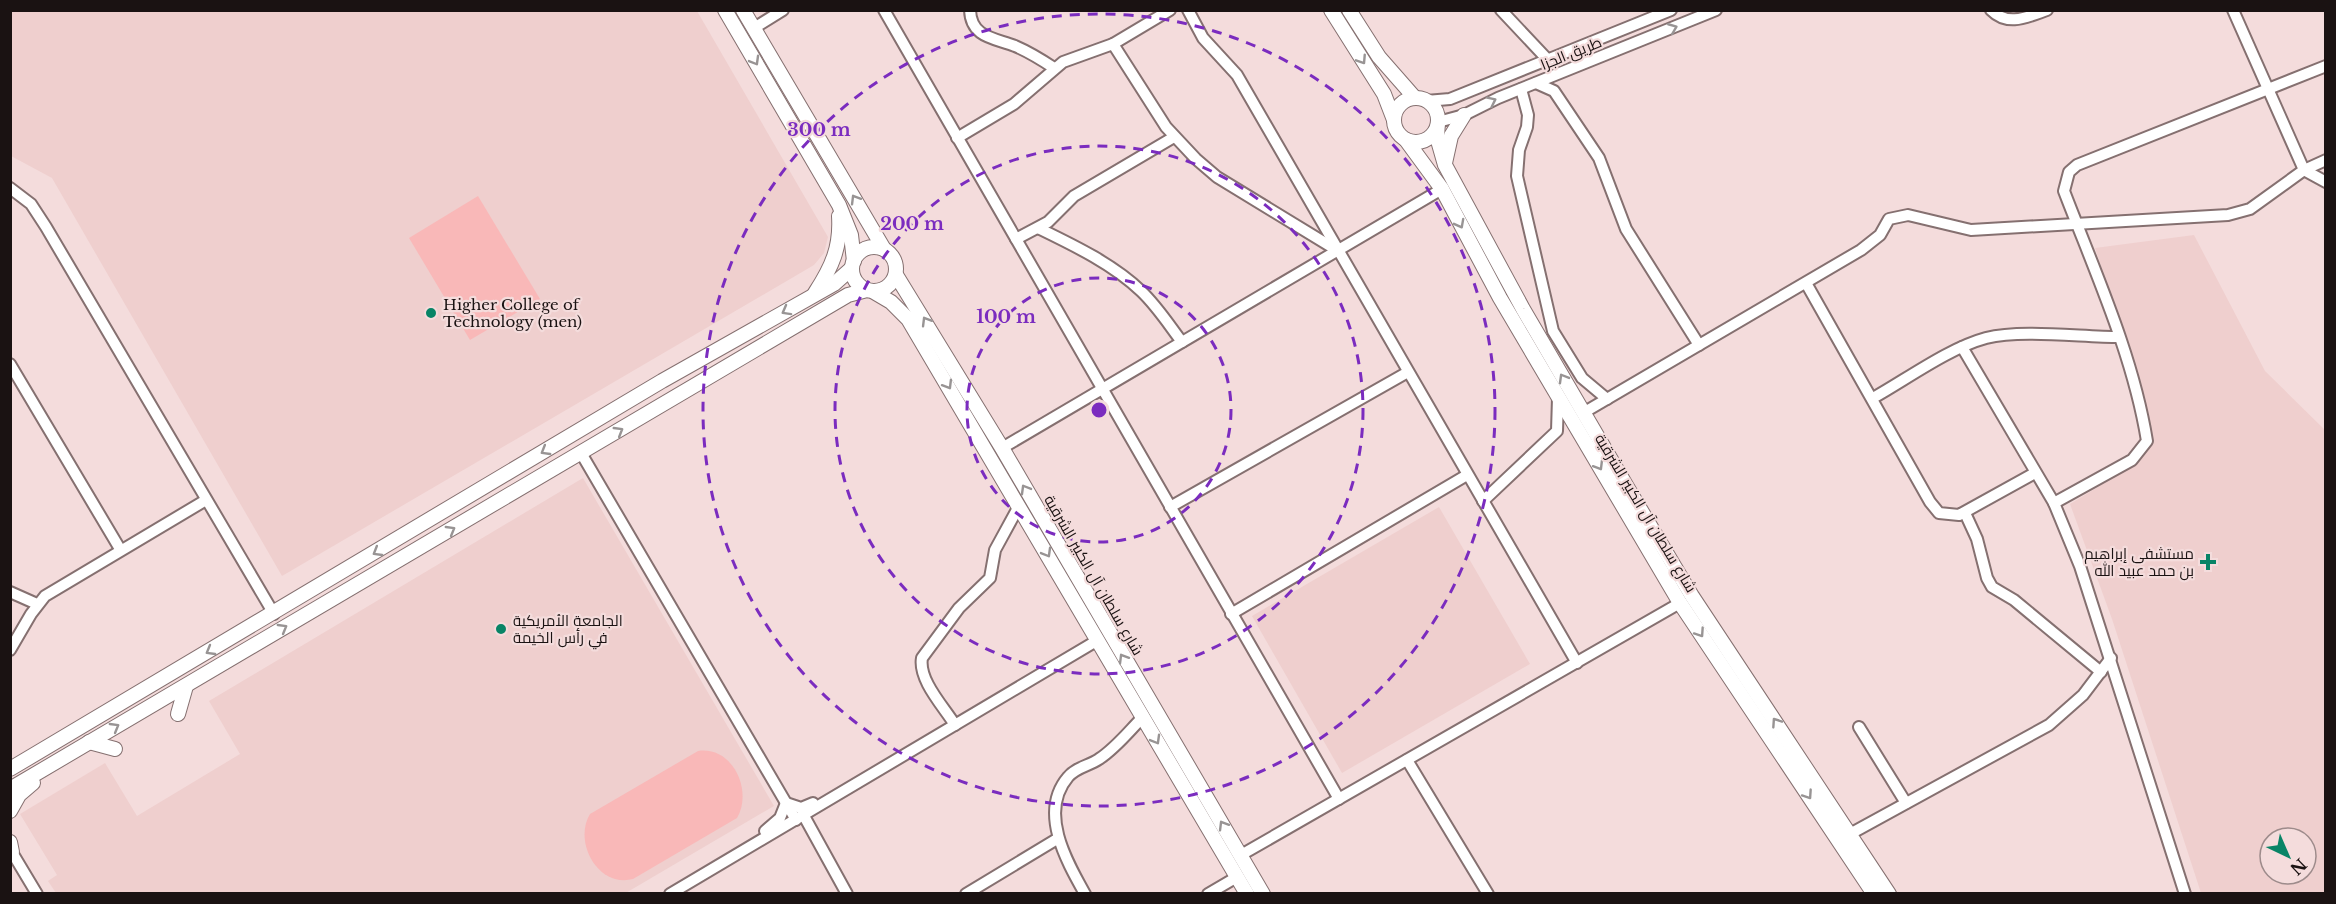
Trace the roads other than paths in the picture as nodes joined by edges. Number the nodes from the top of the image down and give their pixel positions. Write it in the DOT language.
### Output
graph roads {
  1 [pos="725,10"];
  2 [pos="743,10"];
  3 [pos="783,10"];
  4 [pos="884,10"];
  5 [pos="970,10"];
  6 [pos="1170,10"];
  7 [pos="1188,10"];
  8 [pos="1331,10"];
  9 [pos="1349,10"];
  10 [pos="1501,10"];
  11 [pos="1671,10"];
  12 [pos="1991,10"];
  13 [pos="2046,10"];
  14 [pos="2233,10"];
  15 [pos="1706,12"];
  16 [pos="754,28"];
  17 [pos="1113,44"];
  18 [pos="1548,60"];
  19 [pos="2325,66"];
  20 [pos="1054,68"];
  21 [pos="1558,74"];
  22 [pos="1536,83"];
  23 [pos="1521,89"];
  24 [pos="2269,90"];
  25 [pos="1554,91"];
  26 [pos="1420,100"];
  27 [pos="1464,115"];
  28 [pos="1394,120"];
  29 [pos="1438,122"];
  30 [pos="1174,136"];
  31 [pos="957,138"];
  32 [pos="1406,140"];
  33 [pos="2325,160"];
  34 [pos="1445,165"];
  35 [pos="2304,170"];
  36 [pos="2325,182"];
  37 [pos="10,188"];
  38 [pos="1442,189"];
  39 [pos="839,205"];
  40 [pos="2077,225"];
  41 [pos="1038,228"];
  42 [pos="1016,239"];
  43 [pos="884,249"];
  44 [pos="1337,251"];
  45 [pos="853,264"];
  46 [pos="896,275"];
  47 [pos="1806,282"];
  48 [pos="870,291"];
  49 [pos="814,295"];
  50 [pos="2119,337"];
  51 [pos="1182,342"];
  52 [pos="1700,345"];
  53 [pos="1962,347"];
  54 [pos="10,364"];
  55 [pos="1408,372"];
  56 [pos="1102,389"];
  57 [pos="1558,397"];
  58 [pos="1873,398"];
  59 [pos="1607,399"];
  60 [pos="1583,413"];
  61 [pos="1557,431"];
  62 [pos="1579,433"];
  63 [pos="1002,448"];
  64 [pos="581,453"];
  65 [pos="2035,473"];
  66 [pos="1467,475"];
  67 [pos="206,500"];
  68 [pos="1483,501"];
  69 [pos="2054,503"];
  70 [pos="1019,506"];
  71 [pos="1170,507"];
  72 [pos="1965,513"];
  73 [pos="120,549"];
  74 [pos="10,591"];
  75 [pos="1680,603"];
  76 [pos="37,604"];
  77 [pos="274,614"];
  78 [pos="1231,614"];
  79 [pos="1098,640"];
  80 [pos="10,650"];
  81 [pos="2111,658"];
  82 [pos="1577,663"];
  83 [pos="2101,672"];
  84 [pos="186,686"];
  85 [pos="178,714"];
  86 [pos="1143,717"];
  87 [pos="955,725"];
  88 [pos="1859,727"];
  89 [pos="89,742"];
  90 [pos="114,749"];
  91 [pos="1407,760"];
  92 [pos="47,768"];
  93 [pos="10,769"];
  94 [pos="10,789"];
  95 [pos="841,794"];
  96 [pos="1339,799"];
  97 [pos="786,803"];
  98 [pos="1906,803"];
  99 [pos="10,811"];
  100 [pos="800,818"];
  101 [pos="1850,834"];
  102 [pos="1057,839"];
  103 [pos="11,847"];
  104 [pos="738,854"];
  105 [pos="1241,855"];
  106 [pos="1236,877"];
  107 [pos="36,894"];
  108 [pos="670,894"];
  109 [pos="847,894"];
  110 [pos="966,894"];
  111 [pos="1085,894"];
  112 [pos="1208,894"];
  113 [pos="1246,894"];
  114 [pos="1263,894"];
  115 [pos="1488,894"];
  116 [pos="1874,894"];
  117 [pos="1889,894"];
  118 [pos="2185,894"];
  1 -- 39 [label="main road, one-way"];
  2 -- 16 [label="main road"];
  3 -- 16 [label="street"];
  4 -- 31 [label="street"];
  5 -- 20 [label="street"];
  6 -- 17 [label="street"];
  7 -- 44 [label="street"];
  8 -- 28 [label="main road, one-way"];
  9 -- 26 [label="main road"];
  10 -- 18 [label="street"];
  11 -- 18 [label="street, طريق الجزا"];
  12 -- 13 [label="street"];
  14 -- 24 [label="street"];
  21 -- 15 [label="street, طريق الجزا, one-way"];
  43 -- 16 [label="main road, one-way"];
  17 -- 20 [label="street"];
  17 -- 30 [label="street"];
  18 -- 26 [label="street, طريق الجزا"];
  19 -- 24 [label="street"];
  20 -- 31 [label="street"];
  21 -- 22 [label="street, طريق الجزا"];
  21 -- 25 [label="street"];
  22 -- 23 [label="street, طريق الجزا"];
  22 -- 25 [label="street"];
  27 -- 23 [label="street, طريق الجزا, one-way"];
  23 -- 59 [label="street"];
  24 -- 35 [label="street"];
  24 -- 40 [label="street"];
  25 -- 52 [label="street"];
  26 -- 28 [label="main road"];
  26 -- 29 [label="main road"];
  27 -- 29 [label="street, طريق الجزا"];
  27 -- 34 [label="main road"];
  28 -- 32 [label="main road"];
  29 -- 32 [label="main road"];
  29 -- 34 [label="main road, شارع سلطان آل الكبير الشرقية"];
  30 -- 41 [label="street"];
  30 -- 44 [label="street"];
  31 -- 42 [label="street"];
  32 -- 38 [label="main road, شارع سلطان آل الكبير الشرقية"];
  33 -- 35 [label="street"];
  60 -- 34 [label="main road, شارع سلطان آل الكبير الشرقية, one-way"];
  35 -- 36 [label="street"];
  35 -- 40 [label="street"];
  37 -- 67 [label="street"];
  38 -- 44 [label="street"];
  38 -- 57 [label="main road, شارع سلطان آل الكبير الشرقية, one-way"];
  39 -- 45 [label="main road"];
  39 -- 49 [label="main road"];
  40 -- 47 [label="street"];
  40 -- 50 [label="street"];
  41 -- 42 [label="street"];
  41 -- 51 [label="street"];
  42 -- 56 [label="street"];
  43 -- 45 [label="main road"];
  43 -- 46 [label="main road"];
  44 -- 51 [label="street"];
  44 -- 55 [label="street"];
  45 -- 48 [label="main road"];
  45 -- 49 [label="main road"];
  46 -- 48 [label="main road"];
  63 -- 46 [label="main road, شارع سلطان آل الكبير الشرقية, one-way"];
  47 -- 52 [label="street"];
  47 -- 58 [label="street"];
  64 -- 48 [label="main road, one-way"];
  48 -- 70 [label="main road, شارع سلطان آل الكبير الشرقية, one-way"];
  49 -- 77 [label="main road, one-way"];
  50 -- 53 [label="street"];
  50 -- 69 [label="street"];
  51 -- 56 [label="street"];
  52 -- 59 [label="street"];
  53 -- 58 [label="street"];
  53 -- 65 [label="street"];
  54 -- 73 [label="street"];
  55 -- 66 [label="street"];
  55 -- 71 [label="street"];
  56 -- 63 [label="street"];
  56 -- 71 [label="street"];
  57 -- 61 [label="street"];
  57 -- 62 [label="main road, شارع سلطان آل الكبير الشرقية"];
  58 -- 72 [label="street"];
  59 -- 60 [label="street"];
  101 -- 60 [label="main road, شارع سلطان آل الكبير الشرقية, one-way"];
  61 -- 62 [label="street"];
  61 -- 68 [label="street"];
  62 -- 75 [label="main road, شارع سلطان آل الكبير الشرقية, one-way"];
  105 -- 63 [label="main road, شارع سلطان آل الكبير الشرقية, one-way"];
  84 -- 64 [label="main road, one-way"];
  64 -- 97 [label="street"];
  65 -- 69 [label="street"];
  65 -- 72 [label="street"];
  66 -- 68 [label="street"];
  66 -- 78 [label="street"];
  67 -- 73 [label="street"];
  67 -- 77 [label="street"];
  68 -- 82 [label="street"];
  69 -- 81 [label="street"];
  70 -- 79 [label="main road, شارع سلطان آل الكبير الشرقية, one-way"];
  70 -- 87 [label="street"];
  71 -- 78 [label="street"];
  72 -- 83 [label="street"];
  73 -- 76 [label="street"];
  74 -- 76 [label="street"];
  75 -- 82 [label="street"];
  75 -- 116 [label="main road, شارع سلطان آل الكبير الشرقية, one-way"];
  76 -- 80 [label="street"];
  77 -- 93 [label="main road, one-way"];
  78 -- 96 [label="street"];
  79 -- 86 [label="main road, شارع سلطان آل الكبير الشرقية"];
  79 -- 87 [label="street"];
  81 -- 83 [label="street"];
  81 -- 118 [label="street"];
  82 -- 91 [label="street"];
  83 -- 98 [label="street"];
  84 -- 85 [label="main road"];
  89 -- 84 [label="main road, one-way"];
  86 -- 102 [label="street"];
  86 -- 106 [label="main road, شارع سلطان آل الكبير الشرقية, one-way"];
  87 -- 95 [label="street"];
  88 -- 98 [label="street"];
  89 -- 90 [label="main road"];
  89 -- 92 [label="main road"];
  91 -- 96 [label="street"];
  91 -- 115 [label="street"];
  92 -- 94 [label="main road"];
  92 -- 99 [label="main road"];
  95 -- 97 [label="street"];
  95 -- 100 [label="street"];
  96 -- 105 [label="street"];
  97 -- 100 [label="street"];
  97 -- 104 [label="street"];
  98 -- 101 [label="street"];
  100 -- 104 [label="street"];
  100 -- 109 [label="street"];
  101 -- 117 [label="main road, شارع سلطان آل الكبير الشرقية"];
  102 -- 110 [label="street"];
  102 -- 111 [label="street"];
  103 -- 107 [label="street"];
  104 -- 108 [label="street"];
  105 -- 114 [label="main road, شارع سلطان آل الكبير الشرقية"];
  106 -- 112 [label="street"];
  106 -- 113 [label="main road, شارع سلطان آل الكبير الشرقية"];
}
